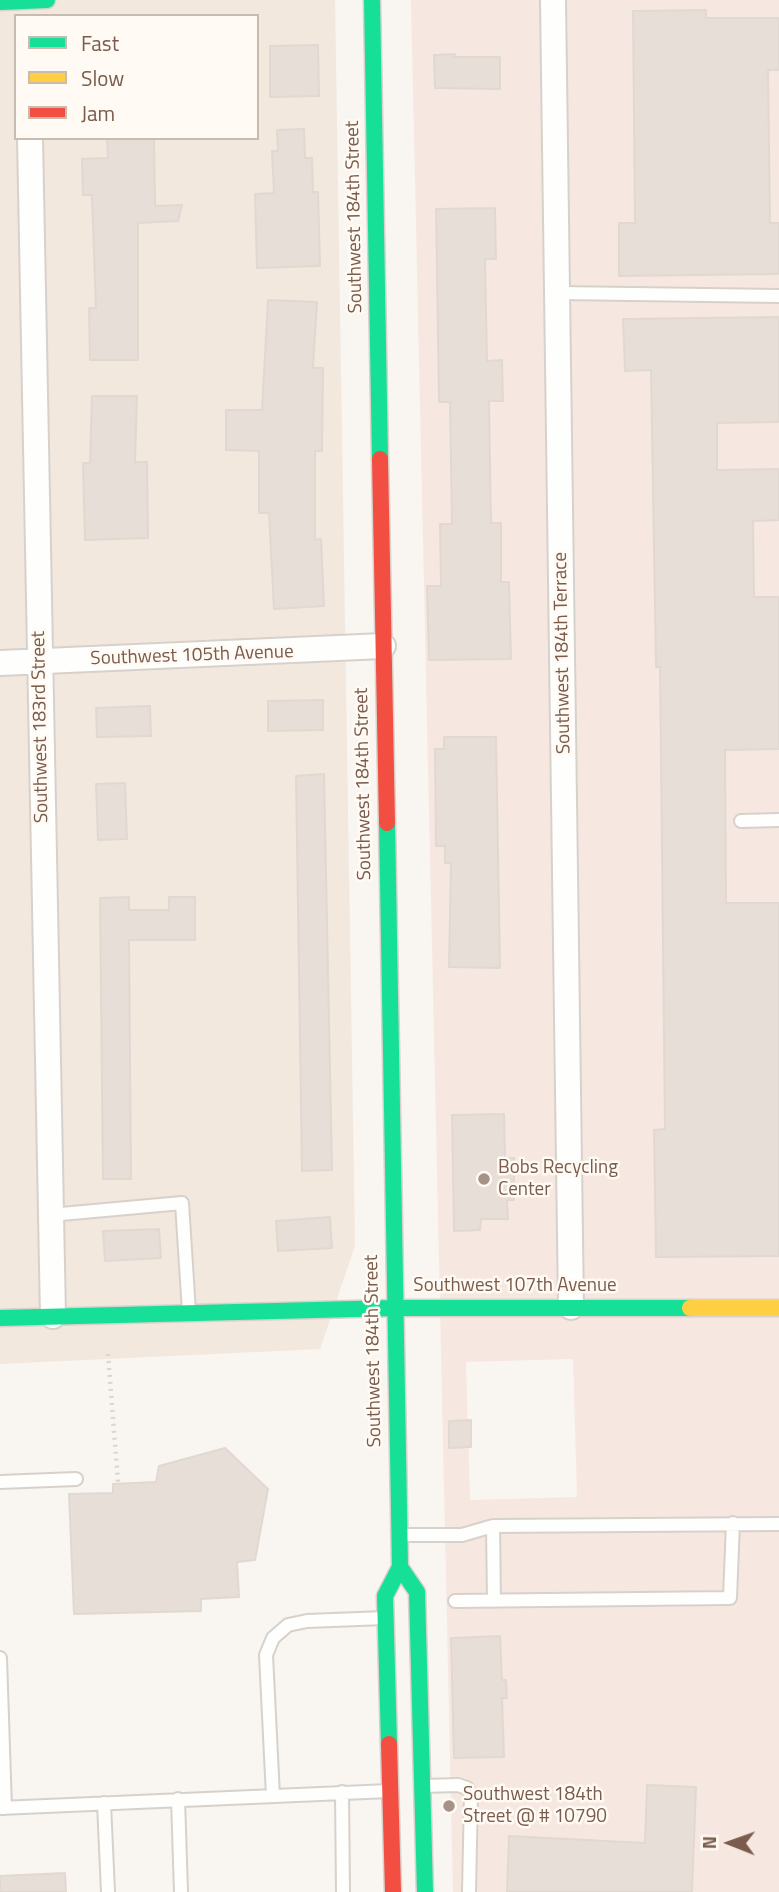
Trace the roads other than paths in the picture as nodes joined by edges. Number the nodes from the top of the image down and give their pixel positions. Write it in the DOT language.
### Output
graph roads {
  1 [pos="28,0"];
  2 [pos="47,0"];
  3 [pos="372,0"];
  4 [pos="553,0"];
  5 [pos="0,2"];
  6 [pos="30,140"];
  7 [pos="558,293"];
  8 [pos="779,296"];
  9 [pos="383,646"];
  10 [pos="40,662"];
  11 [pos="0,663"];
  12 [pos="741,821"];
  13 [pos="779,821"];
  14 [pos="50,1215"];
  15 [pos="571,1307"];
  16 [pos="394,1308"];
  17 [pos="779,1308"];
  18 [pos="189,1312"];
  19 [pos="53,1315"];
  20 [pos="0,1318"];
  21 [pos="76,1479"];
  22 [pos="0,1482"];
  23 [pos="733,1523"];
  24 [pos="779,1524"];
  25 [pos="493,1526"];
  26 [pos="399,1535"];
  27 [pos="400,1567"];
  28 [pos="455,1601"];
  29 [pos="494,1601"];
  30 [pos="386,1618"];
  31 [pos="0,1658"];
  32 [pos="422,1786"];
  33 [pos="390,1791"];
  34 [pos="342,1792"];
  35 [pos="272,1796"];
  36 [pos="178,1799"];
  37 [pos="104,1802"];
  38 [pos="2,1808"];
  39 [pos="108,1892"];
  40 [pos="181,1892"];
  41 [pos="343,1892"];
  42 [pos="393,1892"];
  43 [pos="425,1892"];
  44 [pos="470,1892"];
  1 -- 2 [label="main road"];
  1 -- 5 [label="main road"];
  3 -- 9 [label="main road, Southwest 184th Street"];
  4 -- 7 [label="street, Southwest 184th Terrace"];
  6 -- 10 [label="street, Southwest 183rd Street"];
  7 -- 8 [label="lane"];
  7 -- 15 [label="street, Southwest 184th Terrace"];
  9 -- 10 [label="street, Southwest 105th Avenue"];
  9 -- 16 [label="main road, Southwest 184th Street"];
  10 -- 11 [label="street, Southwest 105th Avenue"];
  10 -- 14 [label="street, Southwest 183rd Street"];
  12 -- 13 [label="lane"];
  14 -- 18 [label="lane"];
  14 -- 19 [label="street, Southwest 183rd Street"];
  15 -- 16 [label="main road, Southwest 107th Avenue"];
  15 -- 17 [label="main road, Southwest 107th Avenue"];
  16 -- 18 [label="main road, Southwest 107th Avenue"];
  16 -- 26 [label="main road, Southwest 184th Street"];
  18 -- 19 [label="main road, Southwest 107th Avenue"];
  19 -- 20 [label="main road, Southwest 107th Avenue"];
  21 -- 22 [label="lane"];
  23 -- 24 [label="lane"];
  23 -- 25 [label="lane"];
  23 -- 29 [label="lane"];
  25 -- 26 [label="lane"];
  25 -- 29 [label="lane"];
  26 -- 27 [label="main road, Southwest 184th Street"];
  27 -- 30 [label="main road, Southwest 184th Street"];
  27 -- 32 [label="main road, Southwest 184th Street"];
  28 -- 29 [label="lane"];
  30 -- 33 [label="main road, Southwest 184th Street"];
  30 -- 35 [label="lane"];
  31 -- 38 [label="lane"];
  32 -- 43 [label="main road, Southwest 184th Street"];
  32 -- 44 [label="lane"];
  33 -- 34 [label="lane"];
  33 -- 42 [label="main road, Southwest 184th Street"];
  34 -- 35 [label="lane"];
  34 -- 41 [label="lane"];
  35 -- 36 [label="lane"];
  36 -- 37 [label="lane"];
  36 -- 40 [label="lane"];
  37 -- 38 [label="lane"];
  37 -- 39 [label="lane"];
}
